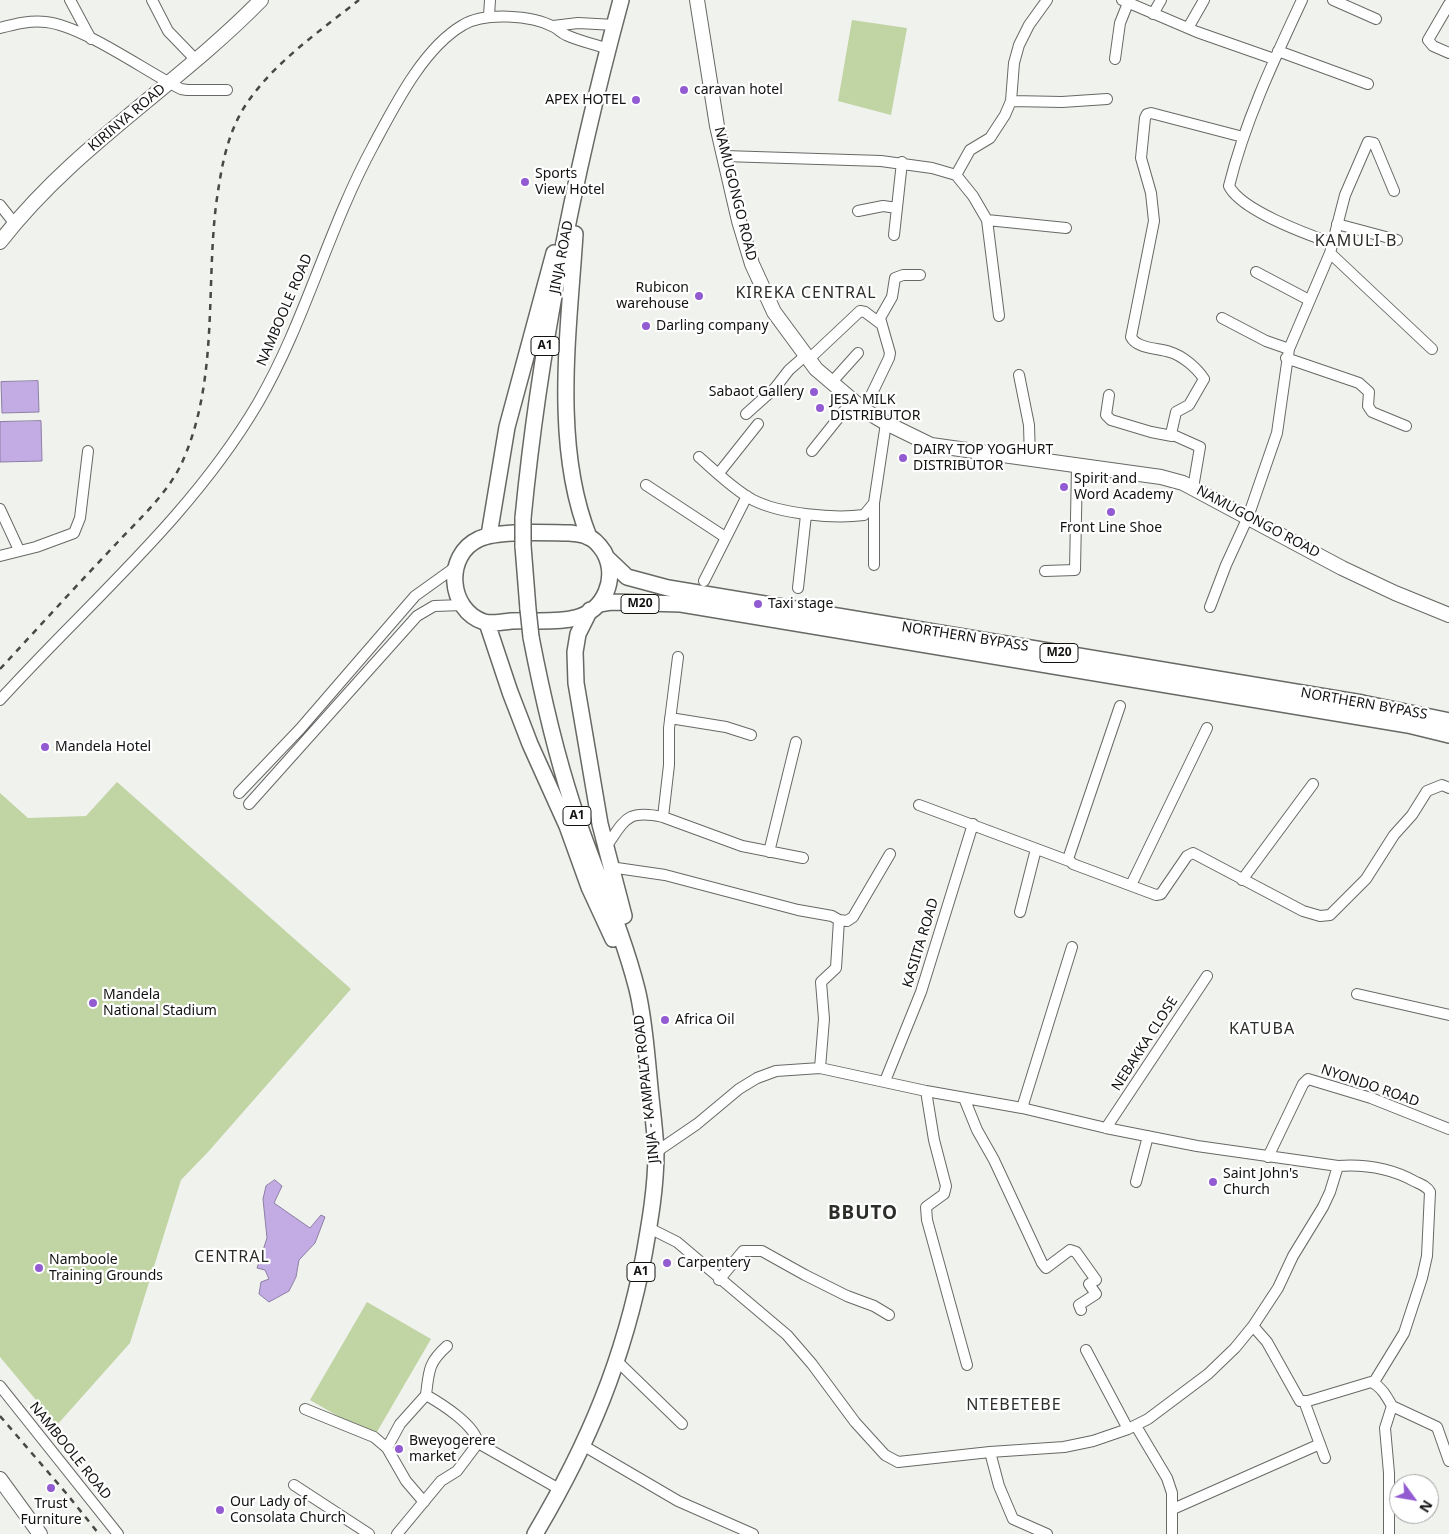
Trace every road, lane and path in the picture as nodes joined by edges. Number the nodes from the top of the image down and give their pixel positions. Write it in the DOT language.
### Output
graph roads {
  1 [pos="70,0"];
  2 [pos="152,0"];
  3 [pos="490,0"];
  4 [pos="621,0"];
  5 [pos="697,0"];
  6 [pos="1047,0"];
  7 [pos="1160,0"];
  8 [pos="1204,0"];
  9 [pos="1302,0"];
  10 [pos="1333,0"];
  11 [pos="1125,2"];
  12 [pos="253,3"];
  13 [pos="1449,4"];
  14 [pos="1153,14"];
  15 [pos="489,16"];
  16 [pos="1376,19"];
  17 [pos="614,25"];
  18 [pos="553,26"];
  19 [pos="0,28"];
  20 [pos="1188,28"];
  21 [pos="91,39"];
  22 [pos="608,49"];
  23 [pos="1449,53"];
  24 [pos="1276,55"];
  25 [pos="195,60"];
  26 [pos="1115,60"];
  27 [pos="170,83"];
  28 [pos="1368,84"];
  29 [pos="227,90"];
  30 [pos="1107,99"];
  31 [pos="1011,101"];
  32 [pos="1243,137"];
  33 [pos="724,156"];
  34 [pos="902,162"];
  35 [pos="578,175"];
  36 [pos="956,175"];
  37 [pos="1394,191"];
  38 [pos="0,205"];
  39 [pos="897,208"];
  40 [pos="858,211"];
  41 [pos="987,220"];
  42 [pos="15,224"];
  43 [pos="1337,224"];
  44 [pos="1066,228"];
  45 [pos="894,235"];
  46 [pos="1397,240"];
  47 [pos="0,242"];
  48 [pos="1331,248"];
  49 [pos="1256,272"];
  50 [pos="920,275"];
  51 [pos="1310,300"];
  52 [pos="999,316"];
  53 [pos="1222,318"];
  54 [pos="881,324"];
  55 [pos="1432,348"];
  56 [pos="1288,353"];
  57 [pos="858,354"];
  58 [pos="806,358"];
  59 [pos="1019,375"];
  60 [pos="831,383"];
  61 [pos="1109,395"];
  62 [pos="852,401"];
  63 [pos="864,410"];
  64 [pos="746,414"];
  65 [pos="886,423"];
  66 [pos="758,424"];
  67 [pos="1406,426"];
  68 [pos="1172,436"];
  69 [pos="88,450"];
  70 [pos="812,451"];
  71 [pos="699,457"];
  72 [pos="1030,459"];
  73 [pos="1076,466"];
  74 [pos="718,473"];
  75 [pos="646,485"];
  76 [pos="1194,488"];
  77 [pos="747,496"];
  78 [pos="874,503"];
  79 [pos="0,509"];
  80 [pos="806,514"];
  81 [pos="1248,517"];
  82 [pos="489,535"];
  83 [pos="589,537"];
  84 [pos="725,537"];
  85 [pos="19,550"];
  86 [pos="0,556"];
  87 [pos="607,558"];
  88 [pos="874,565"];
  89 [pos="454,568"];
  90 [pos="1045,571"];
  91 [pos="704,582"];
  92 [pos="798,588"];
  93 [pos="463,605"];
  94 [pos="595,606"];
  95 [pos="1210,607"];
  96 [pos="1449,615"];
  97 [pos="487,623"];
  98 [pos="531,637"];
  99 [pos="678,657"];
  100 [pos="0,700"];
  101 [pos="1120,706"];
  102 [pos="670,718"];
  103 [pos="1449,721"];
  104 [pos="1207,728"];
  105 [pos="751,735"];
  106 [pos="1449,735"];
  107 [pos="796,742"];
  108 [pos="1313,784"];
  109 [pos="1449,788"];
  110 [pos="238,792"];
  111 [pos="249,804"];
  112 [pos="919,805"];
  113 [pos="663,816"];
  114 [pos="973,824"];
  115 [pos="606,847"];
  116 [pos="1036,849"];
  117 [pos="769,852"];
  118 [pos="890,854"];
  119 [pos="803,858"];
  120 [pos="1069,861"];
  121 [pos="610,867"];
  122 [pos="1242,880"];
  123 [pos="1130,885"];
  124 [pos="1020,912"];
  125 [pos="839,920"];
  126 [pos="1072,947"];
  127 [pos="1207,976"];
  128 [pos="637,991"];
  129 [pos="1357,994"];
  130 [pos="1449,1015"];
  131 [pos="820,1068"];
  132 [pos="885,1080"];
  133 [pos="926,1091"];
  134 [pos="964,1098"];
  135 [pos="1022,1108"];
  136 [pos="1106,1128"];
  137 [pos="1449,1129"];
  138 [pos="1148,1136"];
  139 [pos="656,1152"];
  140 [pos="1268,1157"];
  141 [pos="1338,1166"];
  142 [pos="1136,1182"];
  143 [pos="649,1228"];
  144 [pos="719,1280"];
  145 [pos="1081,1310"];
  146 [pos="889,1315"];
  147 [pos="1253,1326"];
  148 [pos="447,1346"];
  149 [pos="1086,1350"];
  150 [pos="618,1362"];
  151 [pos="967,1365"];
  152 [pos="1374,1382"];
  153 [pos="0,1386"];
  154 [pos="426,1395"];
  155 [pos="1304,1401"];
  156 [pos="1392,1406"];
  157 [pos="304,1409"];
  158 [pos="682,1424"];
  159 [pos="1132,1427"];
  160 [pos="478,1443"];
  161 [pos="1320,1444"];
  162 [pos="584,1446"];
  163 [pos="387,1448"];
  164 [pos="990,1452"];
  165 [pos="1325,1458"];
  166 [pos="1449,1461"];
  167 [pos="1,1483"];
  168 [pos="294,1485"];
  169 [pos="561,1490"];
  170 [pos="424,1502"];
  171 [pos="1172,1508"];
  172 [pos="40,1534"];
  173 [pos="118,1534"];
  174 [pos="370,1534"];
  175 [pos="397,1534"];
  176 [pos="535,1534"];
  177 [pos="752,1534"];
  178 [pos="1047,1534"];
  179 [pos="1172,1534"];
  180 [pos="1389,1534"];
  1 -- 21 [label="street"];
  2 -- 25 [label="street"];
  3 -- 15 [label="street"];
  4 -- 17 [label="highway, JINJA ROAD / A1"];
  5 -- 33 [label="main road, NAMUGONGO ROAD"];
  6 -- 31 [label="street"];
  7 -- 14 [label="street"];
  8 -- 20 [label="street"];
  9 -- 24 [label="street"];
  10 -- 16 [label="street"];
  11 -- 14 [label="street"];
  11 -- 26 [label="street"];
  12 -- 25 [label="main road, KIRINYA ROAD"];
  13 -- 23 [label="street"];
  14 -- 20 [label="street"];
  15 -- 18 [label="street, NAMBOOLE ROAD"];
  15 -- 100 [label="street, NAMBOOLE ROAD"];
  17 -- 18 [label="street"];
  17 -- 22 [label="highway, JINJA ROAD / A1"];
  18 -- 22 [label="street, NAMBOOLE ROAD"];
  19 -- 21 [label="street"];
  20 -- 24 [label="street"];
  21 -- 27 [label="street"];
  22 -- 35 [label="highway, JINJA ROAD / A1"];
  24 -- 28 [label="street"];
  24 -- 32 [label="street"];
  25 -- 27 [label="main road, KIRINYA ROAD"];
  27 -- 29 [label="street"];
  27 -- 42 [label="main road, KIRINYA ROAD"];
  30 -- 31 [label="street"];
  31 -- 36 [label="street"];
  32 -- 48 [label="street"];
  32 -- 68 [label="street"];
  33 -- 34 [label="street"];
  33 -- 58 [label="main road, NAMUGONGO ROAD"];
  34 -- 36 [label="street"];
  34 -- 39 [label="street"];
  35 -- 82 [label="highway"];
  35 -- 83 [label="highway"];
  35 -- 98 [label="highway, JINJA ROAD / A1, bridge"];
  36 -- 41 [label="street"];
  37 -- 43 [label="street"];
  38 -- 42 [label="street"];
  39 -- 40 [label="street"];
  39 -- 45 [label="street"];
  41 -- 44 [label="street"];
  41 -- 52 [label="street"];
  42 -- 47 [label="main road, KIRINYA ROAD"];
  43 -- 46 [label="street"];
  43 -- 48 [label="street"];
  48 -- 51 [label="street"];
  48 -- 55 [label="street"];
  49 -- 51 [label="street"];
  50 -- 54 [label="street"];
  51 -- 56 [label="street"];
  53 -- 56 [label="street"];
  54 -- 58 [label="street"];
  54 -- 63 [label="street"];
  56 -- 67 [label="street"];
  56 -- 81 [label="street"];
  57 -- 60 [label="street"];
  58 -- 60 [label="main road, NAMUGONGO ROAD"];
  58 -- 64 [label="street"];
  59 -- 72 [label="street"];
  60 -- 62 [label="main road, NAMUGONGO ROAD"];
  61 -- 68 [label="street"];
  62 -- 63 [label="main road, NAMUGONGO ROAD"];
  62 -- 70 [label="street"];
  63 -- 65 [label="main road, NAMUGONGO ROAD"];
  65 -- 72 [label="main road, NAMUGONGO ROAD"];
  65 -- 78 [label="street"];
  66 -- 74 [label="street"];
  68 -- 76 [label="street"];
  69 -- 85 [label="street"];
  71 -- 74 [label="street"];
  72 -- 73 [label="main road, NAMUGONGO ROAD"];
  73 -- 76 [label="main road, NAMUGONGO ROAD"];
  73 -- 90 [label="street"];
  74 -- 77 [label="street"];
  75 -- 84 [label="street"];
  76 -- 81 [label="main road, NAMUGONGO ROAD"];
  77 -- 80 [label="street"];
  77 -- 84 [label="street"];
  78 -- 80 [label="street"];
  78 -- 88 [label="street"];
  79 -- 85 [label="street"];
  80 -- 92 [label="street"];
  81 -- 95 [label="street"];
  81 -- 96 [label="main road, NAMUGONGO ROAD"];
  82 -- 83 [label="highway"];
  82 -- 89 [label="highway"];
  83 -- 87 [label="highway"];
  84 -- 91 [label="street"];
  85 -- 86 [label="street"];
  87 -- 94 [label="highway"];
  87 -- 103 [label="highway, NORTHERN BYPASS / M20"];
  89 -- 93 [label="highway"];
  89 -- 110 [label="street"];
  93 -- 97 [label="highway"];
  93 -- 111 [label="street"];
  94 -- 97 [label="highway"];
  94 -- 106 [label="highway, NORTHERN BYPASS / M20"];
  94 -- 115 [label="highway"];
  97 -- 128 [label="highway"];
  98 -- 128 [label="highway, JINJA - KAMPALA ROAD / A1"];
  99 -- 102 [label="street"];
  101 -- 120 [label="street"];
  102 -- 105 [label="street"];
  102 -- 113 [label="street"];
  104 -- 123 [label="street"];
  107 -- 117 [label="street"];
  108 -- 122 [label="street"];
  109 -- 122 [label="street"];
  112 -- 114 [label="street"];
  113 -- 115 [label="street"];
  113 -- 117 [label="street"];
  114 -- 116 [label="street"];
  114 -- 132 [label="street, KASIITA ROAD"];
  115 -- 121 [label="highway"];
  116 -- 120 [label="street"];
  116 -- 124 [label="street"];
  117 -- 119 [label="street"];
  118 -- 125 [label="street"];
  120 -- 123 [label="street"];
  121 -- 125 [label="street"];
  121 -- 128 [label="highway"];
  122 -- 123 [label="street"];
  125 -- 131 [label="street"];
  126 -- 135 [label="street"];
  127 -- 136 [label="street, NEBAKKA CLOSE"];
  128 -- 139 [label="highway, JINJA - KAMPALA ROAD / A1"];
  129 -- 130 [label="street"];
  131 -- 132 [label="street"];
  131 -- 139 [label="street"];
  132 -- 133 [label="street"];
  133 -- 134 [label="street"];
  133 -- 151 [label="street"];
  134 -- 135 [label="street"];
  134 -- 145 [label="street"];
  135 -- 136 [label="street"];
  136 -- 138 [label="street"];
  137 -- 140 [label="street, NYONDO ROAD"];
  138 -- 140 [label="street"];
  138 -- 142 [label="street"];
  139 -- 143 [label="highway, JINJA - KAMPALA ROAD / A1"];
  140 -- 141 [label="street"];
  141 -- 147 [label="street"];
  141 -- 152 [label="street"];
  143 -- 144 [label="street"];
  143 -- 150 [label="highway, JINJA - KAMPALA ROAD / A1"];
  144 -- 146 [label="street"];
  144 -- 164 [label="street"];
  147 -- 155 [label="street"];
  147 -- 159 [label="street"];
  148 -- 154 [label="street"];
  149 -- 159 [label="street"];
  150 -- 158 [label="street"];
  150 -- 162 [label="highway, JINJA - KAMPALA ROAD / A1"];
  152 -- 155 [label="street"];
  152 -- 156 [label="street"];
  153 -- 173 [label="street, NAMBOOLE ROAD"];
  154 -- 160 [label="street"];
  154 -- 163 [label="street"];
  155 -- 161 [label="street"];
  156 -- 166 [label="street"];
  156 -- 180 [label="street"];
  157 -- 163 [label="street"];
  159 -- 164 [label="street"];
  159 -- 171 [label="street"];
  160 -- 169 [label="street"];
  160 -- 170 [label="street"];
  161 -- 165 [label="street"];
  161 -- 171 [label="street"];
  162 -- 169 [label="highway, JINJA - KAMPALA ROAD / A1"];
  162 -- 177 [label="street"];
  163 -- 170 [label="street"];
  164 -- 178 [label="street"];
  167 -- 172 [label="main road"];
  168 -- 174 [label="street"];
  169 -- 176 [label="highway, JINJA - KAMPALA ROAD / A1"];
  170 -- 175 [label="street"];
  171 -- 179 [label="street"];
}
